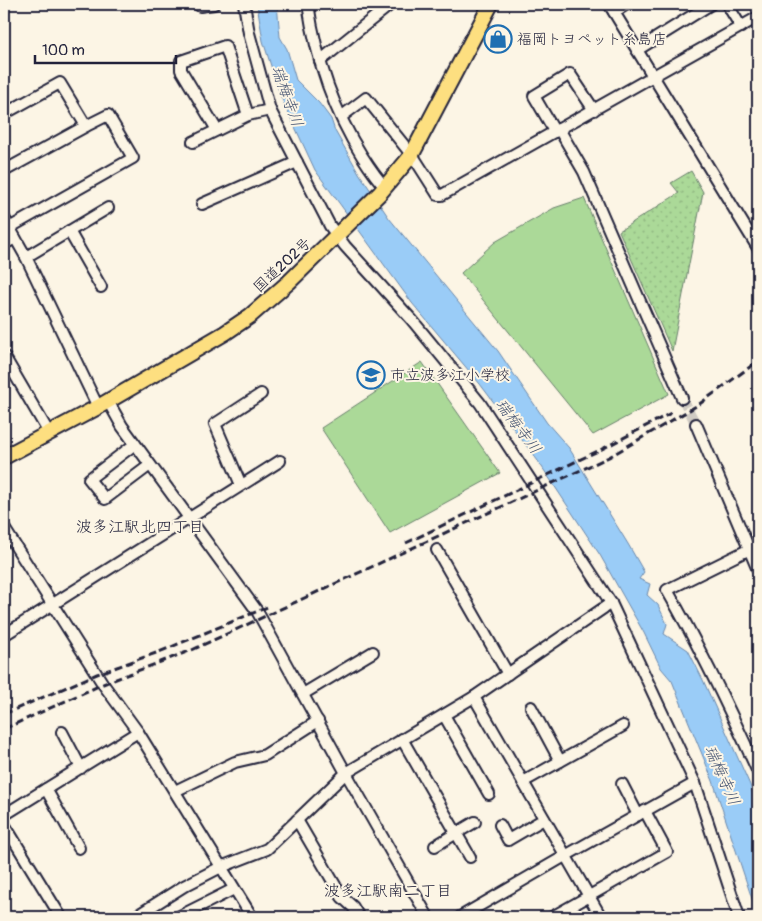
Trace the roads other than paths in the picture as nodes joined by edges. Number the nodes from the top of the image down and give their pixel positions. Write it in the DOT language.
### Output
graph roads {
  1 [pos="214,4"];
  2 [pos="244,4"];
  3 [pos="308,4"];
  4 [pos="391,4"];
  5 [pos="491,4"];
  6 [pos="627,4"];
  7 [pos="711,4"];
  8 [pos="727,4"];
  9 [pos="200,6"];
  10 [pos="611,8"];
  11 [pos="758,17"];
  12 [pos="741,26"];
  13 [pos="637,50"];
  14 [pos="320,61"];
  15 [pos="653,77"];
  16 [pos="270,110"];
  17 [pos="594,110"];
  18 [pos="4,114"];
  19 [pos="248,115"];
  20 [pos="341,116"];
  21 [pos="86,126"];
  22 [pos="217,130"];
  23 [pos="557,130"];
  24 [pos="193,142"];
  25 [pos="411,156"];
  26 [pos="296,162"];
  27 [pos="4,171"];
  28 [pos="382,190"];
  29 [pos="202,204"];
  30 [pos="108,208"];
  31 [pos="4,218"];
  32 [pos="9,228"];
  33 [pos="343,230"];
  34 [pos="69,231"];
  35 [pos="14,238"];
  36 [pos="4,244"];
  37 [pos="758,248"];
  38 [pos="26,256"];
  39 [pos="101,287"];
  40 [pos="4,356"];
  41 [pos="262,394"];
  42 [pos="682,398"];
  43 [pos="103,404"];
  44 [pos="696,424"];
  45 [pos="49,433"];
  46 [pos="135,444"];
  47 [pos="4,457"];
  48 [pos="280,461"];
  49 [pos="150,464"];
  50 [pos="241,485"];
  51 [pos="189,517"];
  52 [pos="4,528"];
  53 [pos="754,547"];
  54 [pos="436,550"];
  55 [pos="758,570"];
  56 [pos="53,603"];
  57 [pos="611,603"];
  58 [pos="4,635"];
  59 [pos="373,652"];
  60 [pos="508,674"];
  61 [pos="303,694"];
  62 [pos="474,697"];
  63 [pos="531,707"];
  64 [pos="444,715"];
  65 [pos="318,721"];
  66 [pos="623,726"];
  67 [pos="62,732"];
  68 [pos="138,732"];
  69 [pos="402,739"];
  70 [pos="560,761"];
  71 [pos="81,768"];
  72 [pos="758,772"];
  73 [pos="346,773"];
  74 [pos="523,782"];
  75 [pos="695,783"];
  76 [pos="622,784"];
  77 [pos="46,789"];
  78 [pos="175,791"];
  79 [pos="489,794"];
  80 [pos="642,813"];
  81 [pos="4,815"];
  82 [pos="297,820"];
  83 [pos="544,820"];
  84 [pos="475,822"];
  85 [pos="4,824"];
  86 [pos="500,825"];
  87 [pos="457,834"];
  88 [pos="435,846"];
  89 [pos="79,848"];
  90 [pos="565,856"];
  91 [pos="470,857"];
  92 [pos="221,867"];
  93 [pos="234,889"];
  94 [pos="589,897"];
  95 [pos="61,917"];
  96 [pos="135,917"];
  97 [pos="178,917"];
  98 [pos="252,917"];
  99 [pos="359,917"];
  100 [pos="428,917"];
  101 [pos="460,917"];
  102 [pos="552,917"];
  103 [pos="600,917"];
  104 [pos="739,917"];
  1 -- 9 [label="street"];
  2 -- 16 [label="street"];
  3 -- 14 [label="street"];
  4 -- 14 [label="street"];
  5 -- 25 [label="highway, 国道202号"];
  6 -- 10 [label="street"];
  7 -- 13 [label="street"];
  8 -- 12 [label="street"];
  10 -- 13 [label="street"];
  11 -- 12 [label="street"];
  12 -- 15 [label="street"];
  13 -- 15 [label="street"];
  14 -- 20 [label="street"];
  15 -- 17 [label="street"];
  15 -- 37 [label="street"];
  16 -- 19 [label="street"];
  16 -- 26 [label="street"];
  17 -- 23 [label="street"];
  17 -- 23 [label="street"];
  18 -- 21 [label="street"];
  19 -- 22 [label="street"];
  19 -- 22 [label="street"];
  20 -- 25 [label="street"];
  20 -- 28 [label="street"];
  21 -- 27 [label="street"];
  21 -- 32 [label="street"];
  22 -- 24 [label="street"];
  23 -- 25 [label="street"];
  23 -- 42 [label="street"];
  25 -- 28 [label="highway, 国道202号"];
  26 -- 29 [label="street"];
  26 -- 33 [label="street"];
  28 -- 33 [label="highway, 国道202号"];
  30 -- 34 [label="street"];
  31 -- 32 [label="street"];
  32 -- 35 [label="street"];
  33 -- 43 [label="highway, 国道202号"];
  33 -- 57 [label="street"];
  34 -- 38 [label="street"];
  34 -- 39 [label="street"];
  35 -- 36 [label="street"];
  35 -- 38 [label="street"];
  38 -- 43 [label="street"];
  40 -- 45 [label="street"];
  41 -- 50 [label="street"];
  43 -- 45 [label="highway, 国道202号"];
  43 -- 46 [label="street"];
  44 -- 53 [label="street"];
  45 -- 47 [label="highway, 国道202号"];
  46 -- 49 [label="street"];
  46 -- 49 [label="street"];
  48 -- 50 [label="street"];
  49 -- 51 [label="street"];
  50 -- 51 [label="street"];
  51 -- 56 [label="street"];
  51 -- 61 [label="street"];
  52 -- 56 [label="street"];
  53 -- 55 [label="street"];
  53 -- 72 [label="street"];
  54 -- 60 [label="street"];
  56 -- 58 [label="street"];
  56 -- 68 [label="street"];
  57 -- 60 [label="street"];
  57 -- 75 [label="street"];
  59 -- 61 [label="street"];
  60 -- 62 [label="street"];
  61 -- 65 [label="street"];
  62 -- 64 [label="street"];
  62 -- 74 [label="street"];
  63 -- 70 [label="street"];
  64 -- 69 [label="street"];
  64 -- 79 [label="street"];
  65 -- 73 [label="street"];
  65 -- 78 [label="street"];
  66 -- 70 [label="street"];
  67 -- 71 [label="street"];
  68 -- 71 [label="street"];
  68 -- 78 [label="street"];
  69 -- 73 [label="street"];
  69 -- 87 [label="street"];
  70 -- 74 [label="street"];
  71 -- 77 [label="street"];
  73 -- 82 [label="street"];
  73 -- 100 [label="street"];
  74 -- 83 [label="street"];
  75 -- 80 [label="street"];
  75 -- 104 [label="street"];
  76 -- 80 [label="street"];
  77 -- 81 [label="street"];
  77 -- 89 [label="street"];
  78 -- 92 [label="street"];
  80 -- 90 [label="street"];
  80 -- 94 [label="street"];
  82 -- 92 [label="street"];
  82 -- 99 [label="street"];
  83 -- 86 [label="street"];
  83 -- 90 [label="street"];
  84 -- 87 [label="street"];
  85 -- 95 [label="street"];
  87 -- 88 [label="street"];
  87 -- 91 [label="street"];
  90 -- 94 [label="street"];
  90 -- 101 [label="street"];
  92 -- 93 [label="street"];
  92 -- 96 [label="street"];
  93 -- 97 [label="street"];
  93 -- 98 [label="street"];
  94 -- 102 [label="street"];
  94 -- 103 [label="street"];
}
